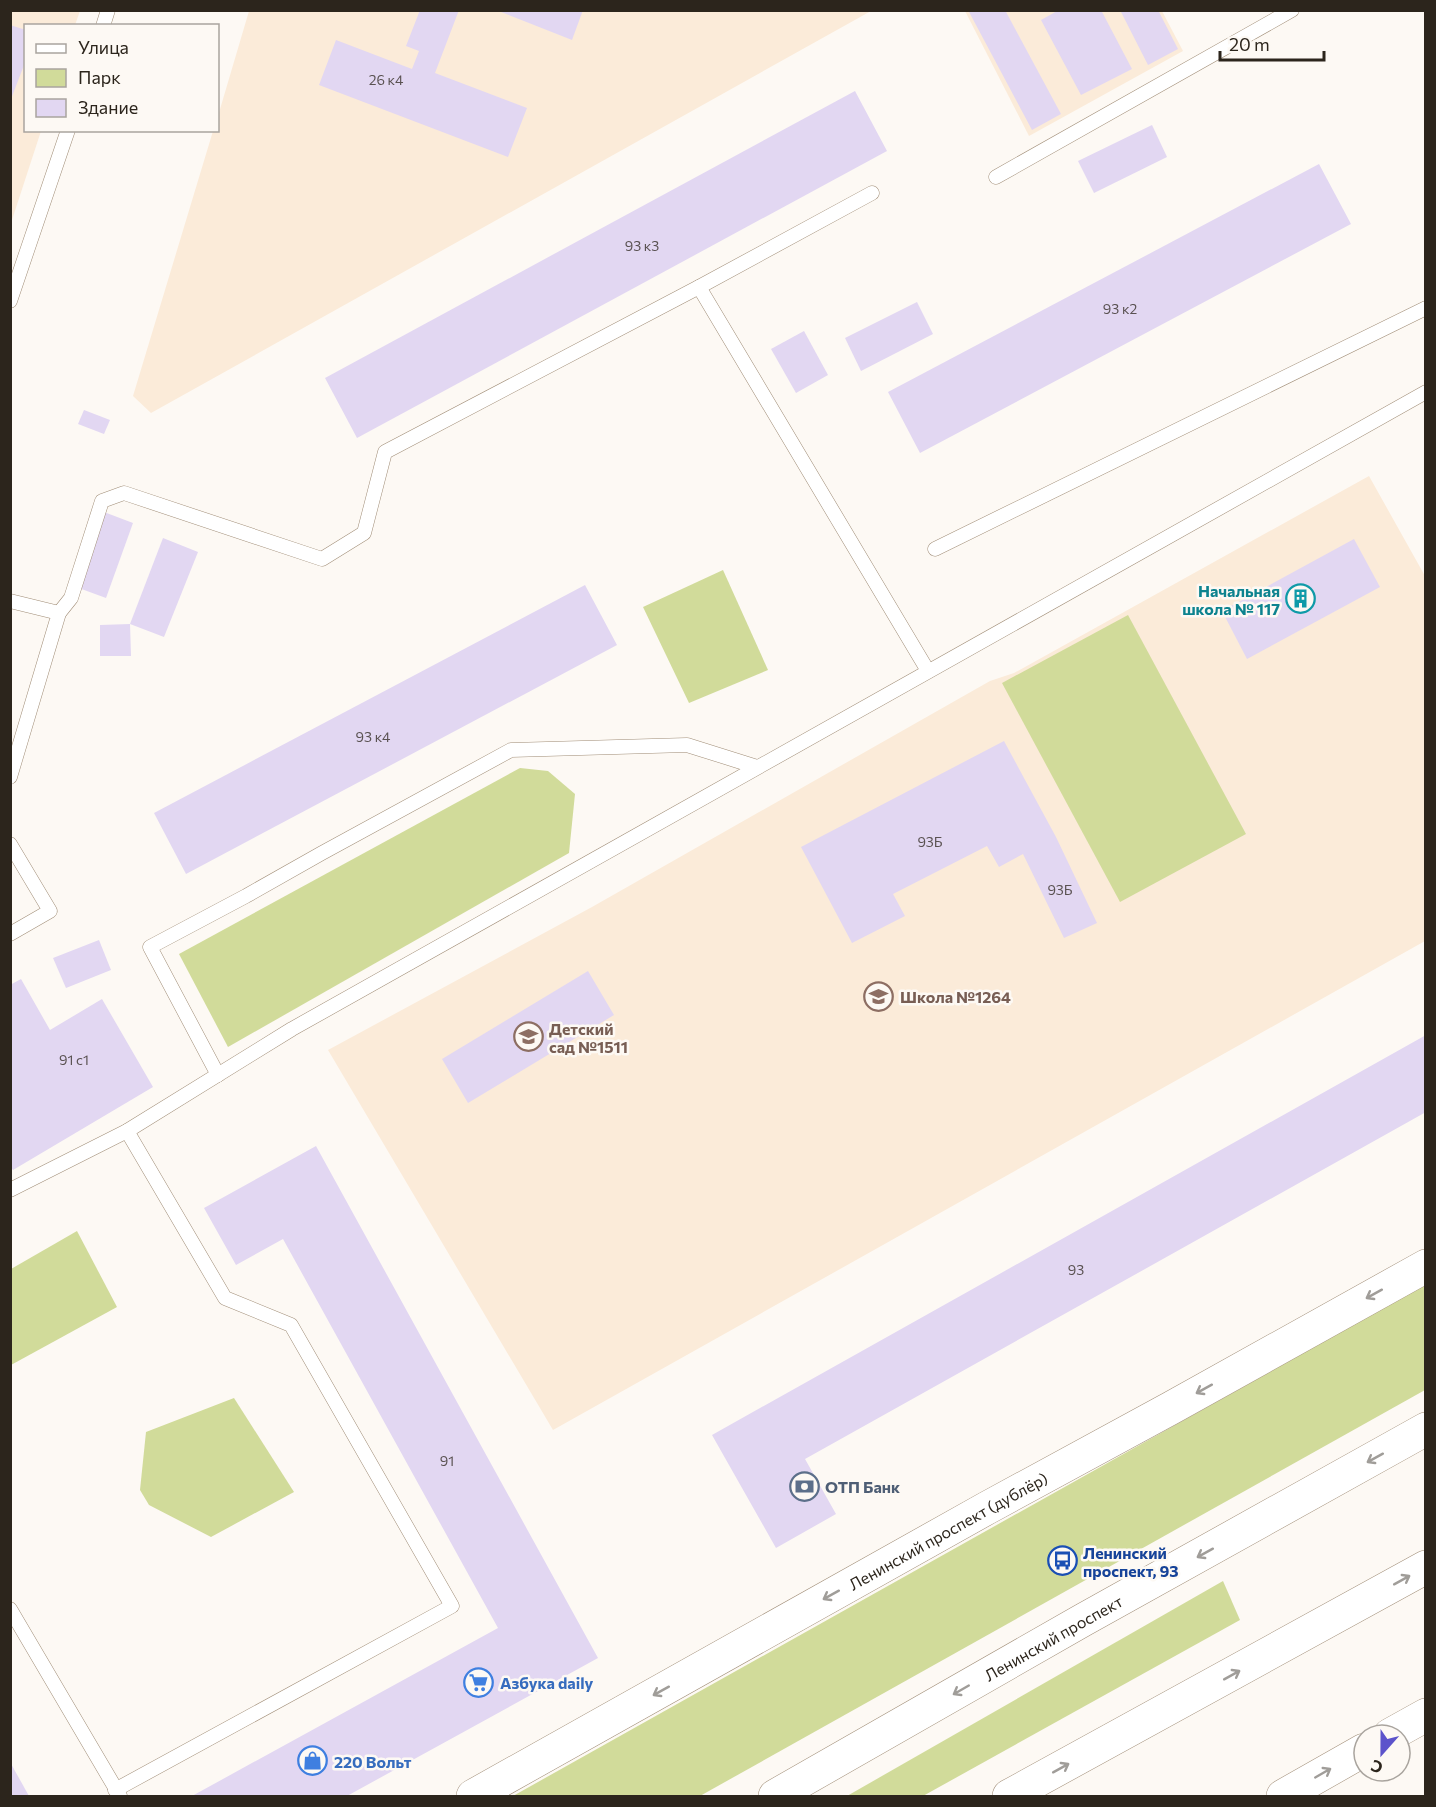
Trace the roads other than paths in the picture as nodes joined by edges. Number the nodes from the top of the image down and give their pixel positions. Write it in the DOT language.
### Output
graph roads {
  1 [pos="1292,10"];
  2 [pos="67,132"];
  3 [pos="996,177"];
  4 [pos="872,193"];
  5 [pos="699,287"];
  6 [pos="10,301"];
  7 [pos="1425,308"];
  8 [pos="1425,392"];
  9 [pos="935,549"];
  10 [pos="10,601"];
  11 [pos="59,613"];
  12 [pos="927,671"];
  13 [pos="757,767"];
  14 [pos="10,777"];
  15 [pos="10,844"];
  16 [pos="10,934"];
  17 [pos="218,1075"];
  18 [pos="128,1131"];
  19 [pos="10,1190"];
  20 [pos="1425,1266"];
  21 [pos="1425,1429"];
  22 [pos="1425,1567"];
  23 [pos="10,1609"];
  24 [pos="1425,1715"];
  25 [pos="1411,1723"];
  26 [pos="1352,1757"];
  27 [pos="117,1794"];
  28 [pos="473,1797"];
  29 [pos="775,1797"];
  30 [pos="1009,1797"];
  31 [pos="1282,1797"];
  1 -- 3 [label="lane"];
  2 -- 6 [label="lane"];
  4 -- 5 [label="lane"];
  5 -- 11 [label="lane"];
  5 -- 12 [label="lane"];
  7 -- 9 [label="lane"];
  8 -- 12 [label="lane"];
  10 -- 11 [label="lane"];
  11 -- 14 [label="lane"];
  12 -- 13 [label="lane"];
  13 -- 17 [label="lane"];
  13 -- 17 [label="lane"];
  15 -- 16 [label="lane"];
  17 -- 18 [label="lane"];
  18 -- 19 [label="lane"];
  18 -- 27 [label="lane"];
  20 -- 28 [label="street, Ленинский проспект (дублёр), one-way"];
  21 -- 29 [label="street, Ленинский проспект, one-way"];
  30 -- 22 [label="street, one-way"];
  23 -- 27 [label="lane"];
  24 -- 25 [label="street"];
  31 -- 26 [label="street, one-way"];
}
